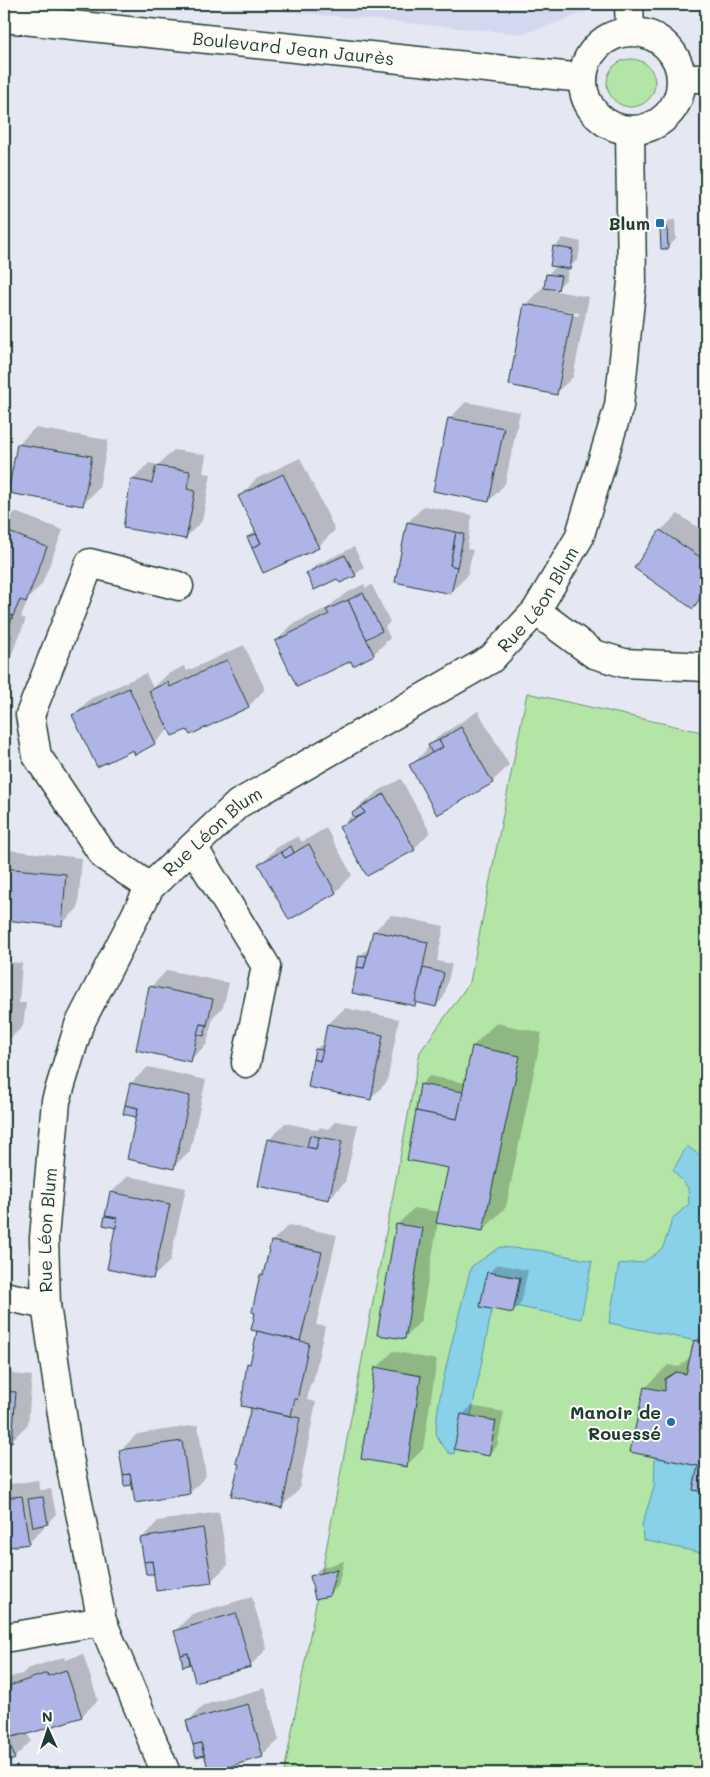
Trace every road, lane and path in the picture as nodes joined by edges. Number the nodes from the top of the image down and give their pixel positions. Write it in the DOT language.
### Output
graph roads {
  1 [pos="629,4"];
  2 [pos="4,18"];
  3 [pos="630,31"];
  4 [pos="583,78"];
  5 [pos="694,78"];
  6 [pos="630,130"];
  7 [pos="179,586"];
  8 [pos="536,611"];
  9 [pos="706,667"];
  10 [pos="192,847"];
  11 [pos="150,886"];
  12 [pos="246,1063"];
  13 [pos="4,1296"];
  14 [pos="46,1305"];
  15 [pos="102,1621"];
  16 [pos="4,1638"];
  17 [pos="166,1773"];
  1 -- 3 [label="street"];
  2 -- 4 [label="street, Boulevard Jean Jaurès"];
  3 -- 4 [label="street"];
  3 -- 5 [label="street"];
  4 -- 6 [label="street"];
  5 -- 6 [label="street"];
  6 -- 8 [label="street, Rue Léon Blum"];
  7 -- 11 [label="street, Rue Léon Blum"];
  8 -- 9 [label="street"];
  8 -- 10 [label="street, Rue Léon Blum"];
  10 -- 11 [label="street, Rue Léon Blum"];
  10 -- 12 [label="street"];
  11 -- 14 [label="street, Rue Léon Blum"];
  13 -- 14 [label="street"];
  14 -- 15 [label="street, Rue Léon Blum"];
  15 -- 16 [label="street"];
  15 -- 17 [label="street, Rue Léon Blum"];
}
